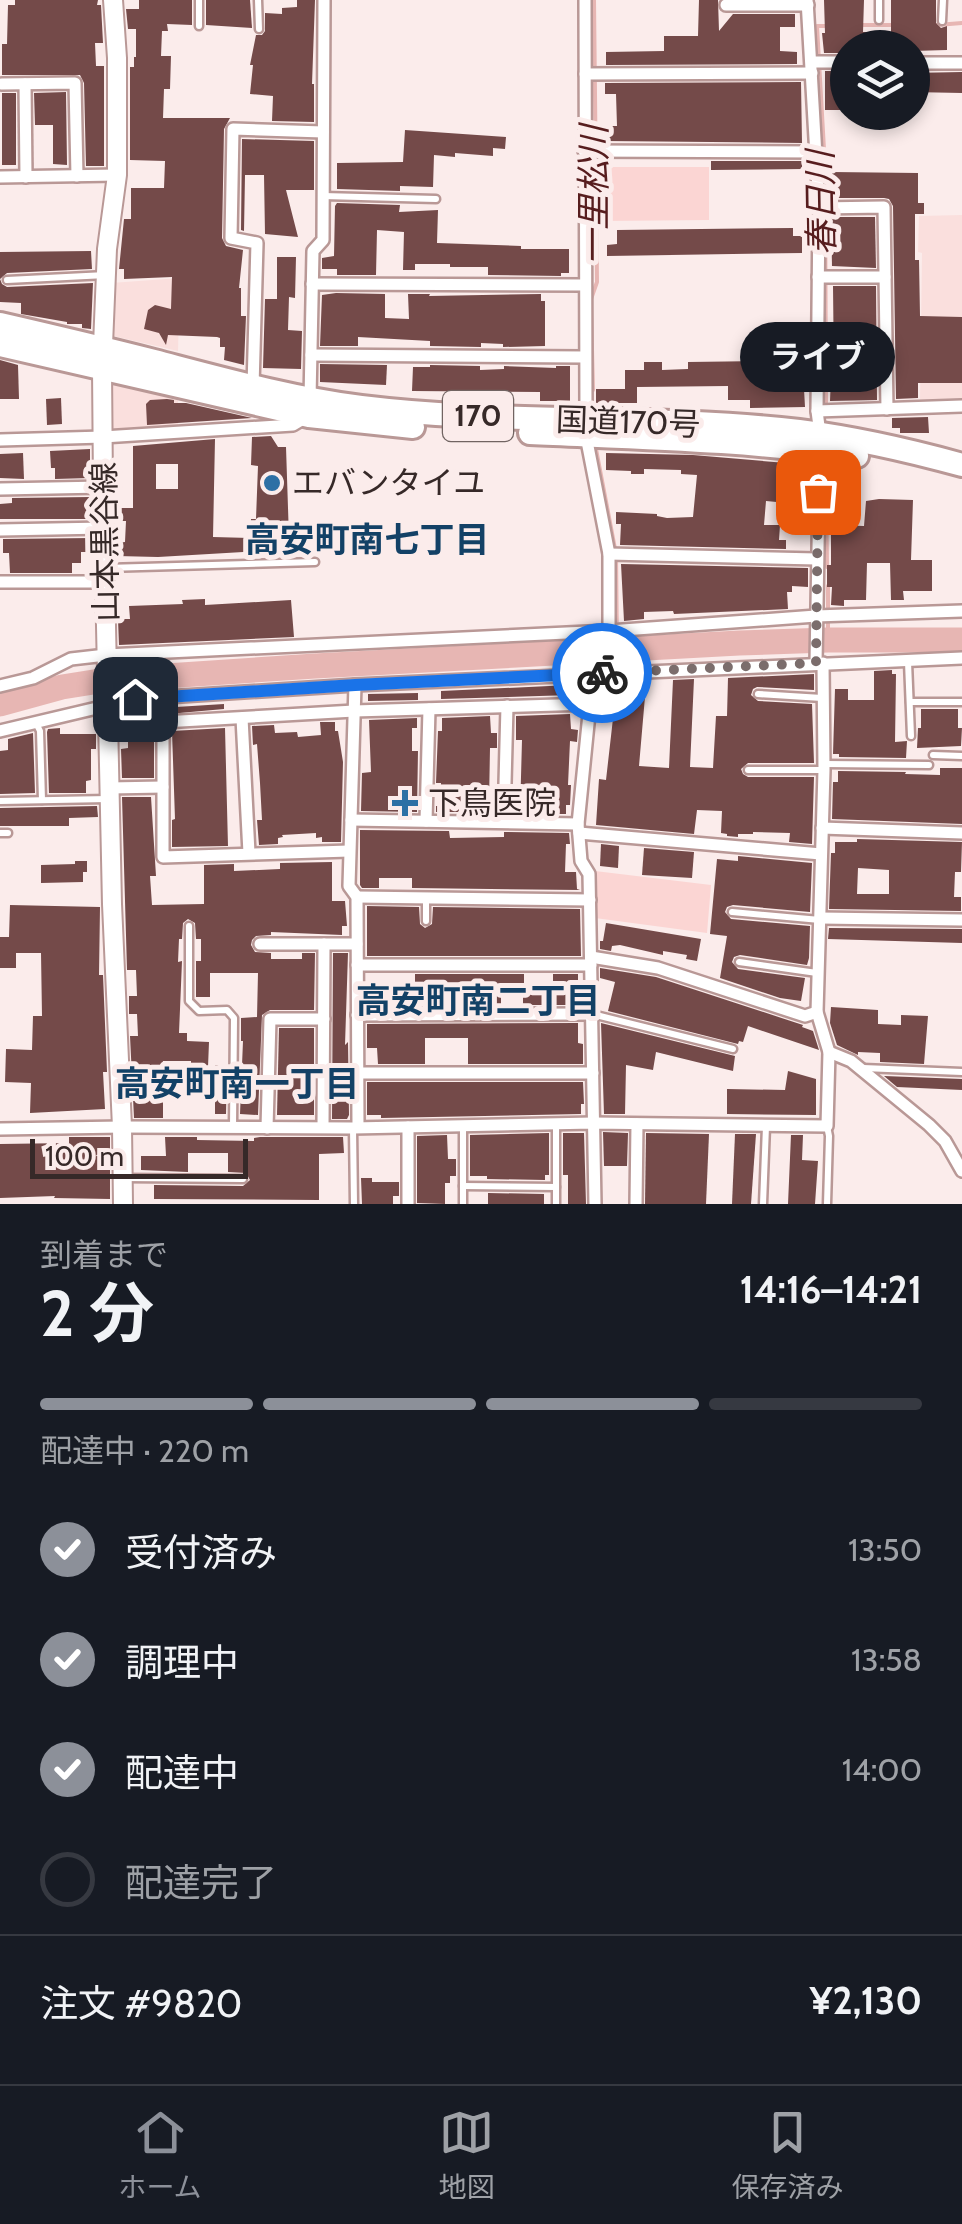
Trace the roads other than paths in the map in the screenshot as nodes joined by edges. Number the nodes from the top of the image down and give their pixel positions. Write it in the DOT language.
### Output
graph roads {
  1 [pos="114,0"];
  2 [pos="200,0"];
  3 [pos="258,0"];
  4 [pos="324,0"];
  5 [pos="585,0"];
  6 [pos="879,0"];
  7 [pos="943,0"];
  8 [pos="808,2"];
  9 [pos="726,5"];
  10 [pos="879,20"];
  11 [pos="942,21"];
  12 [pos="199,26"];
  13 [pos="258,29"];
  14 [pos="930,62"];
  15 [pos="962,63"];
  16 [pos="830,64"];
  17 [pos="816,65"];
  18 [pos="592,74"];
  19 [pos="2,84"];
  20 [pos="25,84"];
  21 [pos="323,132"];
  22 [pos="591,151"];
  23 [pos="817,152"];
  24 [pos="117,175"];
  25 [pos="26,176"];
  26 [pos="77,176"];
  27 [pos="0,177"];
  28 [pos="323,196"];
  29 [pos="436,199"];
  30 [pos="819,208"];
  31 [pos="106,275"];
  32 [pos="818,277"];
  33 [pos="885,278"];
  34 [pos="7,280"];
  35 [pos="312,284"];
  36 [pos="584,285"];
  37 [pos="0,324"];
  38 [pos="0,345"];
  39 [pos="311,355"];
  40 [pos="585,356"];
  41 [pos="103,358"];
  42 [pos="254,387"];
  43 [pos="962,406"];
  44 [pos="309,408"];
  45 [pos="887,409"];
  46 [pos="586,428"];
  47 [pos="819,432"];
  48 [pos="103,437"];
  49 [pos="0,440"];
  50 [pos="962,466"];
  51 [pos="962,482"];
  52 [pos="103,487"];
  53 [pos="0,489"];
  54 [pos="104,528"];
  55 [pos="0,530"];
  56 [pos="614,554"];
  57 [pos="817,559"];
  58 [pos="315,562"];
  59 [pos="105,575"];
  60 [pos="0,582"];
  61 [pos="962,612"];
  62 [pos="822,618"];
  63 [pos="614,631"];
  64 [pos="107,658"];
  65 [pos="962,658"];
  66 [pos="908,660"];
  67 [pos="820,663"];
  68 [pos="602,674"];
  69 [pos="355,685"];
  70 [pos="0,686"];
  71 [pos="758,694"];
  72 [pos="824,698"];
  73 [pos="108,701"];
  74 [pos="910,702"];
  75 [pos="962,702"];
  76 [pos="590,704"];
  77 [pos="506,706"];
  78 [pos="429,709"];
  79 [pos="354,711"];
  80 [pos="242,718"];
  81 [pos="36,723"];
  82 [pos="0,732"];
  83 [pos="911,736"];
  84 [pos="933,755"];
  85 [pos="962,756"];
  86 [pos="929,765"];
  87 [pos="824,767"];
  88 [pos="748,770"];
  89 [pos="163,787"];
  90 [pos="110,794"];
  91 [pos="42,800"];
  92 [pos="0,801"];
  93 [pos="350,820"];
  94 [pos="426,821"];
  95 [pos="504,822"];
  96 [pos="579,828"];
  97 [pos="822,828"];
  98 [pos="962,833"];
  99 [pos="349,851"];
  100 [pos="249,854"];
  101 [pos="821,854"];
  102 [pos="357,897"];
  103 [pos="426,898"];
  104 [pos="590,900"];
  105 [pos="732,912"];
  106 [pos="820,919"];
  107 [pos="962,920"];
  108 [pos="426,921"];
  109 [pos="189,926"];
  110 [pos="260,944"];
  111 [pos="324,944"];
  112 [pos="357,944"];
  113 [pos="591,961"];
  114 [pos="739,962"];
  115 [pos="357,965"];
  116 [pos="818,973"];
  117 [pos="817,1012"];
  118 [pos="592,1014"];
  119 [pos="357,1015"];
  120 [pos="324,1019"];
  121 [pos="734,1050"];
  122 [pos="829,1052"];
  123 [pos="859,1068"];
  124 [pos="593,1072"];
  125 [pos="962,1072"];
  126 [pos="358,1073"];
  127 [pos="593,1123"];
  128 [pos="556,1124"];
  129 [pos="637,1124"];
  130 [pos="122,1126"];
  131 [pos="408,1126"];
  132 [pos="463,1126"];
  133 [pos="766,1126"];
  134 [pos="827,1126"];
  135 [pos="234,1128"];
  136 [pos="267,1128"];
  137 [pos="323,1128"];
  138 [pos="355,1128"];
  139 [pos="0,1129"];
  140 [pos="962,1171"];
  141 [pos="123,1178"];
  142 [pos="243,1179"];
  143 [pos="463,1186"];
  144 [pos="556,1187"];
  145 [pos="123,1204"];
  146 [pos="354,1204"];
  147 [pos="408,1204"];
  148 [pos="463,1204"];
  149 [pos="556,1204"];
  150 [pos="594,1204"];
  151 [pos="636,1204"];
  152 [pos="763,1204"];
  153 [pos="827,1204"];
  1 -- 24 [label="main road, 山本黒谷線"];
  2 -- 12 [label="lane"];
  3 -- 13 [label="lane"];
  4 -- 21 [label="street"];
  5 -- 18 [label="street"];
  6 -- 10 [label="lane"];
  7 -- 11 [label="lane"];
  8 -- 9 [label="street"];
  8 -- 17 [label="street"];
  14 -- 15 [label="street"];
  16 -- 17 [label="street"];
  17 -- 18 [label="street"];
  17 -- 23 [label="street"];
  18 -- 22 [label="street"];
  19 -- 20 [label="street"];
  20 -- 25 [label="street"];
  20 -- 26 [label="street"];
  21 -- 28 [label="street"];
  21 -- 42 [label="street"];
  22 -- 23 [label="street"];
  22 -- 36 [label="street"];
  23 -- 30 [label="street"];
  24 -- 26 [label="street"];
  24 -- 31 [label="main road, 山本黒谷線"];
  25 -- 26 [label="street"];
  25 -- 27 [label="street"];
  28 -- 29 [label="lane"];
  28 -- 35 [label="street"];
  30 -- 32 [label="street"];
  30 -- 33 [label="street"];
  31 -- 34 [label="lane"];
  31 -- 41 [label="main road, 山本黒谷線"];
  32 -- 33 [label="street"];
  32 -- 47 [label="street"];
  33 -- 45 [label="street"];
  35 -- 36 [label="street"];
  35 -- 39 [label="street"];
  36 -- 40 [label="street"];
  37 -- 41 [label="highway, 国道170号 / 170"];
  38 -- 41 [label="highway, 国道170号 / 170"];
  39 -- 40 [label="street"];
  39 -- 44 [label="street"];
  40 -- 46 [label="street"];
  41 -- 42 [label="highway, 国道170号 / 170"];
  41 -- 44 [label="highway, 国道170号 / 170"];
  41 -- 48 [label="main road, 山本黒谷線"];
  42 -- 44 [label="highway, 国道170号 / 170"];
  43 -- 45 [label="street"];
  44 -- 46 [label="highway, 国道170号 / 170"];
  44 -- 48 [label="street"];
  45 -- 47 [label="street"];
  46 -- 47 [label="highway, 国道170号 / 170"];
  46 -- 56 [label="street"];
  47 -- 50 [label="highway, 国道170号 / 170"];
  47 -- 51 [label="highway, 国道170号 / 170"];
  47 -- 57 [label="street"];
  48 -- 49 [label="street"];
  48 -- 52 [label="main road, 山本黒谷線"];
  52 -- 53 [label="street"];
  52 -- 54 [label="main road, 山本黒谷線"];
  54 -- 55 [label="street"];
  54 -- 59 [label="main road, 山本黒谷線"];
  56 -- 57 [label="street"];
  56 -- 63 [label="street"];
  57 -- 62 [label="street"];
  58 -- 59 [label="lane"];
  59 -- 60 [label="street"];
  59 -- 64 [label="main road, 山本黒谷線"];
  61 -- 62 [label="street"];
  62 -- 63 [label="street"];
  62 -- 67 [label="street"];
  63 -- 64 [label="street"];
  64 -- 70 [label="street"];
  64 -- 73 [label="main road, 山本黒谷線"];
  65 -- 66 [label="street"];
  66 -- 67 [label="street"];
  66 -- 74 [label="lane"];
  67 -- 68 [label="street"];
  67 -- 72 [label="street"];
  68 -- 69 [label="street"];
  68 -- 76 [label="lane"];
  69 -- 73 [label="street"];
  69 -- 79 [label="street"];
  71 -- 72 [label="lane"];
  72 -- 87 [label="street"];
  73 -- 81 [label="street"];
  73 -- 90 [label="main road, 山本黒谷線"];
  74 -- 75 [label="lane"];
  74 -- 83 [label="lane"];
  76 -- 77 [label="street"];
  76 -- 96 [label="street"];
  77 -- 78 [label="street"];
  77 -- 95 [label="street"];
  78 -- 79 [label="street"];
  78 -- 94 [label="street"];
  79 -- 80 [label="street"];
  79 -- 93 [label="street"];
  80 -- 89 [label="street"];
  80 -- 100 [label="street"];
  81 -- 82 [label="street"];
  81 -- 91 [label="lane"];
  84 -- 85 [label="lane"];
  86 -- 87 [label="lane"];
  87 -- 88 [label="lane"];
  87 -- 97 [label="street"];
  89 -- 90 [label="street"];
  89 -- 100 [label="street"];
  90 -- 91 [label="lane"];
  90 -- 130 [label="main road, 山本黒谷線"];
  91 -- 92 [label="lane"];
  93 -- 94 [label="street"];
  93 -- 99 [label="street"];
  94 -- 95 [label="street"];
  95 -- 96 [label="street"];
  96 -- 101 [label="street"];
  96 -- 104 [label="street"];
  97 -- 98 [label="street"];
  97 -- 101 [label="street"];
  99 -- 100 [label="street"];
  99 -- 102 [label="street"];
  101 -- 106 [label="street"];
  102 -- 103 [label="street"];
  102 -- 112 [label="street"];
  103 -- 104 [label="street"];
  103 -- 108 [label="lane"];
  104 -- 113 [label="street"];
  105 -- 106 [label="lane"];
  106 -- 107 [label="street"];
  106 -- 116 [label="street"];
  109 -- 135 [label="lane"];
  110 -- 111 [label="street"];
  111 -- 112 [label="street"];
  111 -- 120 [label="street"];
  112 -- 115 [label="street"];
  113 -- 115 [label="street"];
  113 -- 117 [label="street"];
  113 -- 118 [label="street"];
  114 -- 116 [label="lane"];
  115 -- 119 [label="street"];
  116 -- 117 [label="street"];
  117 -- 122 [label="street"];
  118 -- 119 [label="street"];
  118 -- 121 [label="lane"];
  118 -- 124 [label="street"];
  119 -- 126 [label="street"];
  120 -- 136 [label="street"];
  120 -- 137 [label="street"];
  122 -- 123 [label="street"];
  122 -- 134 [label="street"];
  123 -- 125 [label="lane"];
  123 -- 140 [label="street"];
  124 -- 126 [label="street"];
  124 -- 127 [label="street"];
  126 -- 138 [label="street"];
  127 -- 128 [label="street"];
  127 -- 129 [label="street"];
  127 -- 150 [label="street"];
  128 -- 132 [label="street"];
  128 -- 144 [label="lane"];
  129 -- 133 [label="street"];
  129 -- 151 [label="street"];
  130 -- 135 [label="street"];
  130 -- 139 [label="street"];
  130 -- 141 [label="main road, 山本黒谷線"];
  131 -- 132 [label="street"];
  131 -- 138 [label="street"];
  131 -- 147 [label="street"];
  132 -- 143 [label="lane"];
  133 -- 134 [label="street"];
  133 -- 152 [label="lane"];
  134 -- 153 [label="lane"];
  135 -- 136 [label="street"];
  136 -- 137 [label="street"];
  137 -- 138 [label="street"];
  138 -- 146 [label="lane"];
  141 -- 142 [label="lane"];
  141 -- 145 [label="main road, 山本黒谷線"];
  143 -- 144 [label="lane"];
  143 -- 148 [label="lane"];
  144 -- 149 [label="lane"];
}
